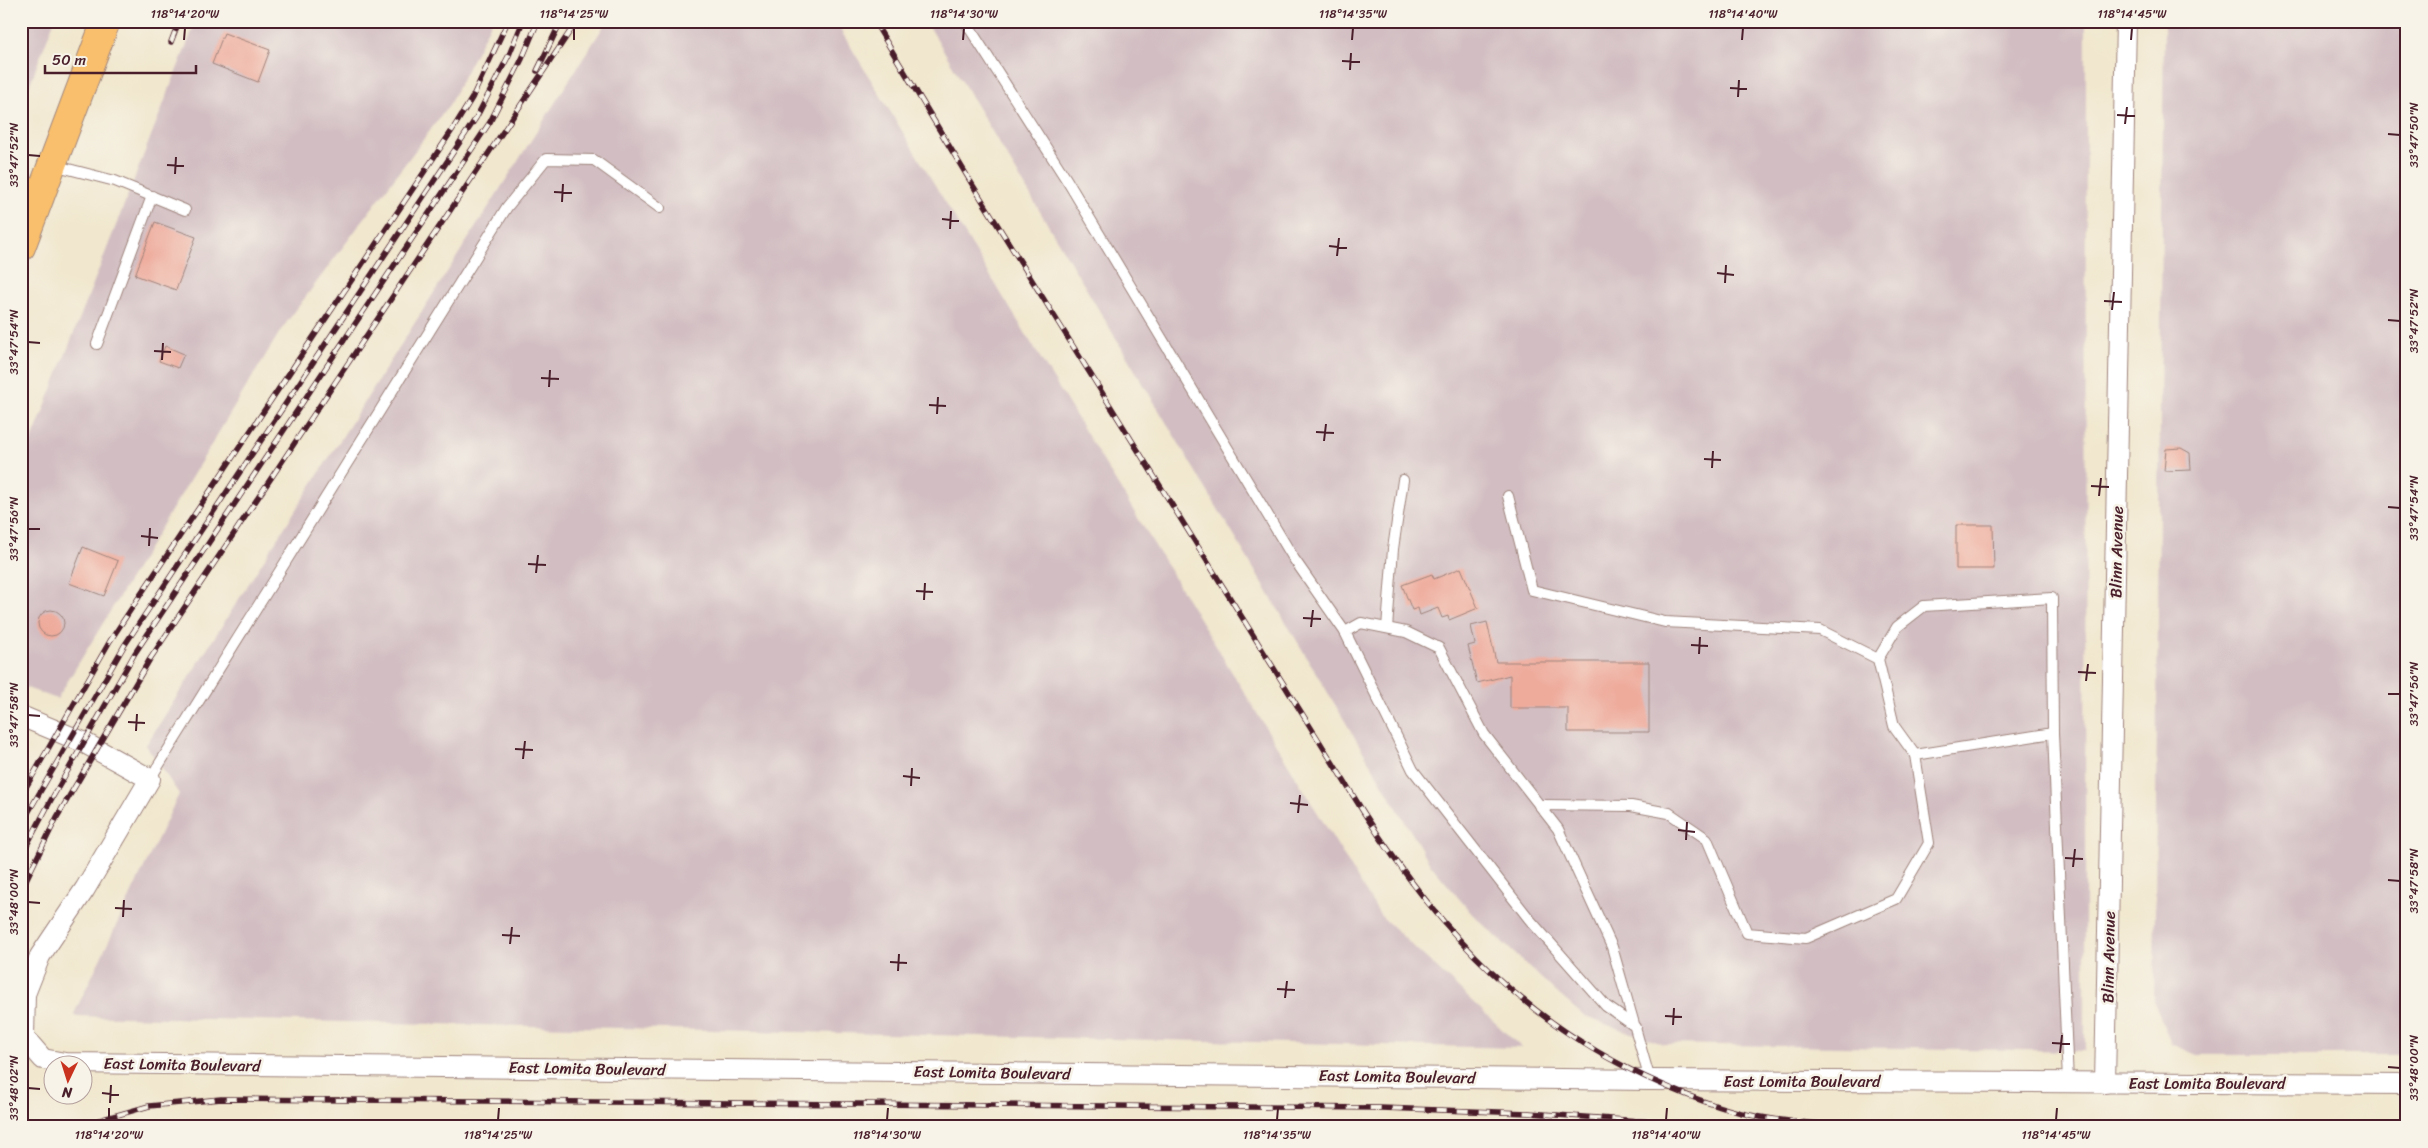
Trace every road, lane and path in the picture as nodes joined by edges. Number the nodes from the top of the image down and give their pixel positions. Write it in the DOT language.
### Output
graph roads {
  1 [pos="106,21"];
  2 [pos="965,21"];
  3 [pos="2126,21"];
  4 [pos="52,165"];
  5 [pos="152,196"];
  6 [pos="660,208"];
  7 [pos="185,210"];
  8 [pos="21,247"];
  9 [pos="97,344"];
  10 [pos="1403,480"];
  11 [pos="1508,496"];
  12 [pos="1386,628"];
  13 [pos="1345,632"];
  14 [pos="1878,659"];
  15 [pos="21,716"];
  16 [pos="2054,733"];
  17 [pos="1915,755"];
  18 [pos="150,779"];
  19 [pos="1539,804"];
  20 [pos="1636,1027"];
  21 [pos="1650,1080"];
  22 [pos="2068,1082"];
  23 [pos="2105,1082"];
  24 [pos="2407,1084"];
  1 -- 4 [label="main road"];
  2 -- 13 [label="lane"];
  3 -- 23 [label="street, Blinn Avenue"];
  4 -- 5 [label="lane"];
  4 -- 8 [label="main road"];
  5 -- 7 [label="lane"];
  5 -- 9 [label="lane"];
  6 -- 18 [label="lane"];
  10 -- 12 [label="lane"];
  11 -- 14 [label="lane"];
  12 -- 13 [label="lane"];
  12 -- 19 [label="lane"];
  13 -- 20 [label="lane"];
  14 -- 16 [label="lane"];
  14 -- 17 [label="lane"];
  15 -- 18 [label="street"];
  16 -- 17 [label="lane"];
  16 -- 22 [label="lane"];
  17 -- 19 [label="lane"];
  18 -- 21 [label="street, East Lomita Boulevard"];
  19 -- 20 [label="lane"];
  20 -- 21 [label="lane"];
  21 -- 22 [label="street, East Lomita Boulevard"];
  22 -- 23 [label="street, East Lomita Boulevard"];
  23 -- 24 [label="street, East Lomita Boulevard"];
}
